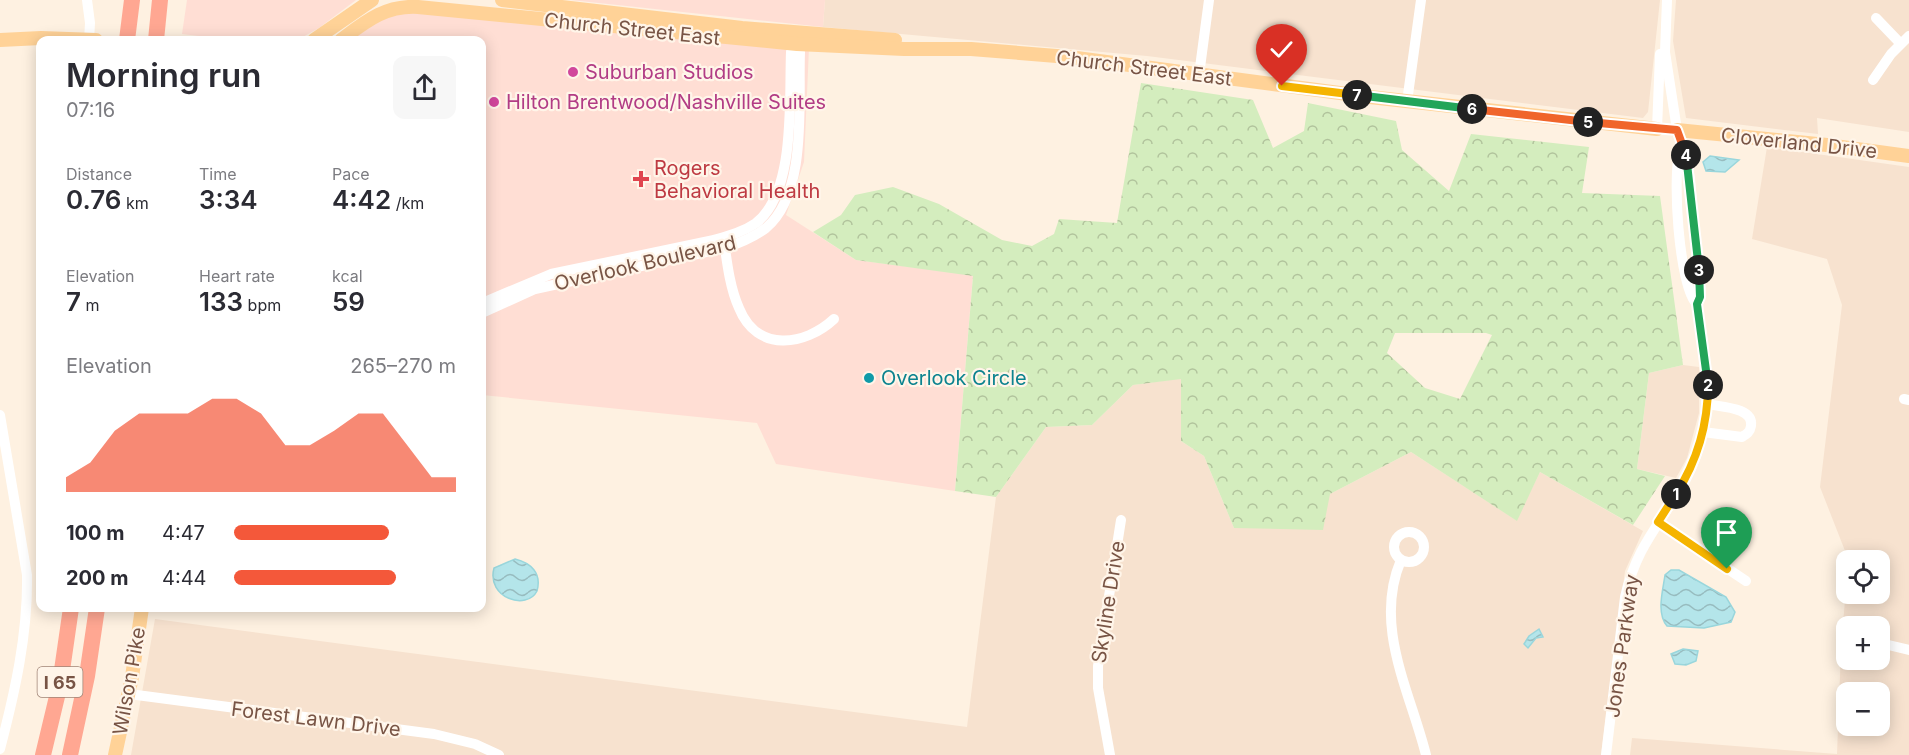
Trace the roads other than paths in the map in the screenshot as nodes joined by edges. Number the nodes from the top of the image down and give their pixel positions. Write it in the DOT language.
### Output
graph roads {
  1 [pos="87,0"];
  2 [pos="131,0"];
  3 [pos="160,0"];
  4 [pos="502,0"];
  5 [pos="1209,0"];
  6 [pos="1421,0"];
  7 [pos="1667,0"];
  8 [pos="370,1"];
  9 [pos="1876,18"];
  10 [pos="1664,32"];
  11 [pos="89,36"];
  12 [pos="127,36"];
  13 [pos="156,36"];
  14 [pos="320,36"];
  15 [pos="347,36"];
  16 [pos="36,38"];
  17 [pos="1905,39"];
  18 [pos="0,40"];
  19 [pos="796,47"];
  20 [pos="933,48"];
  21 [pos="1199,75"];
  22 [pos="1874,80"];
  23 [pos="1407,102"];
  24 [pos="1657,129"];
  25 [pos="1677,130"];
  26 [pos="1681,147"];
  27 [pos="1909,156"];
  28 [pos="724,243"];
  29 [pos="486,301"];
  30 [pos="1697,304"];
  31 [pos="486,312"];
  32 [pos="834,319"];
  33 [pos="1707,404"];
  34 [pos="0,415"];
  35 [pos="1703,432"];
  36 [pos="1121,520"];
  37 [pos="1658,522"];
  38 [pos="1401,560"];
  39 [pos="1746,581"];
  40 [pos="70,612"];
  41 [pos="96,612"];
  42 [pos="141,612"];
  43 [pos="1890,645"];
  44 [pos="1909,650"];
  45 [pos="129,694"];
  46 [pos="0,749"];
  47 [pos="43,755"];
  48 [pos="70,755"];
  49 [pos="115,755"];
  50 [pos="499,755"];
  51 [pos="1110,755"];
  52 [pos="1426,755"];
  53 [pos="1606,755"];
  1 -- 11 [label="street"];
  2 -- 12 [label="highway"];
  3 -- 13 [label="highway"];
  4 -- 20 [label="main road, Church Street East"];
  5 -- 21 [label="street"];
  6 -- 23 [label="street"];
  7 -- 10 [label="street"];
  8 -- 14 [label="main road"];
  9 -- 17 [label="street"];
  10 -- 24 [label="street"];
  10 -- 25 [label="street"];
  15 -- 19 [label="main road, Church Street East"];
  16 -- 18 [label="main road"];
  17 -- 22 [label="street"];
  19 -- 20 [label="main road, Church Street East"];
  19 -- 28 [label="street, Overlook Boulevard"];
  20 -- 21 [label="main road, Church Street East"];
  21 -- 23 [label="main road, Church Street East"];
  23 -- 24 [label="main road, Church Street East"];
  24 -- 25 [label="street, Church Street East"];
  25 -- 26 [label="street, Jones Parkway"];
  25 -- 27 [label="main road, Cloverland Drive"];
  26 -- 30 [label="street, Jones Parkway"];
  26 -- 30 [label="street, Jones Parkway"];
  28 -- 29 [label="street, Overlook Boulevard"];
  28 -- 31 [label="street, Overlook Boulevard"];
  28 -- 32 [label="street"];
  30 -- 33 [label="street, Jones Parkway"];
  33 -- 35 [label="street, Jones Parkway"];
  33 -- 35 [label="street"];
  34 -- 46 [label="street"];
  35 -- 37 [label="street, Jones Parkway"];
  36 -- 51 [label="street, Skyline Drive"];
  37 -- 39 [label="street"];
  37 -- 53 [label="street, Jones Parkway"];
  38 -- 52 [label="street"];
  40 -- 47 [label="highway, I 65"];
  41 -- 48 [label="highway, I 65"];
  42 -- 45 [label="main road, Wilson Pike"];
  43 -- 44 [label="street"];
  45 -- 49 [label="main road, Wilson Pike"];
  45 -- 50 [label="street, Forest Lawn Drive"];
}
